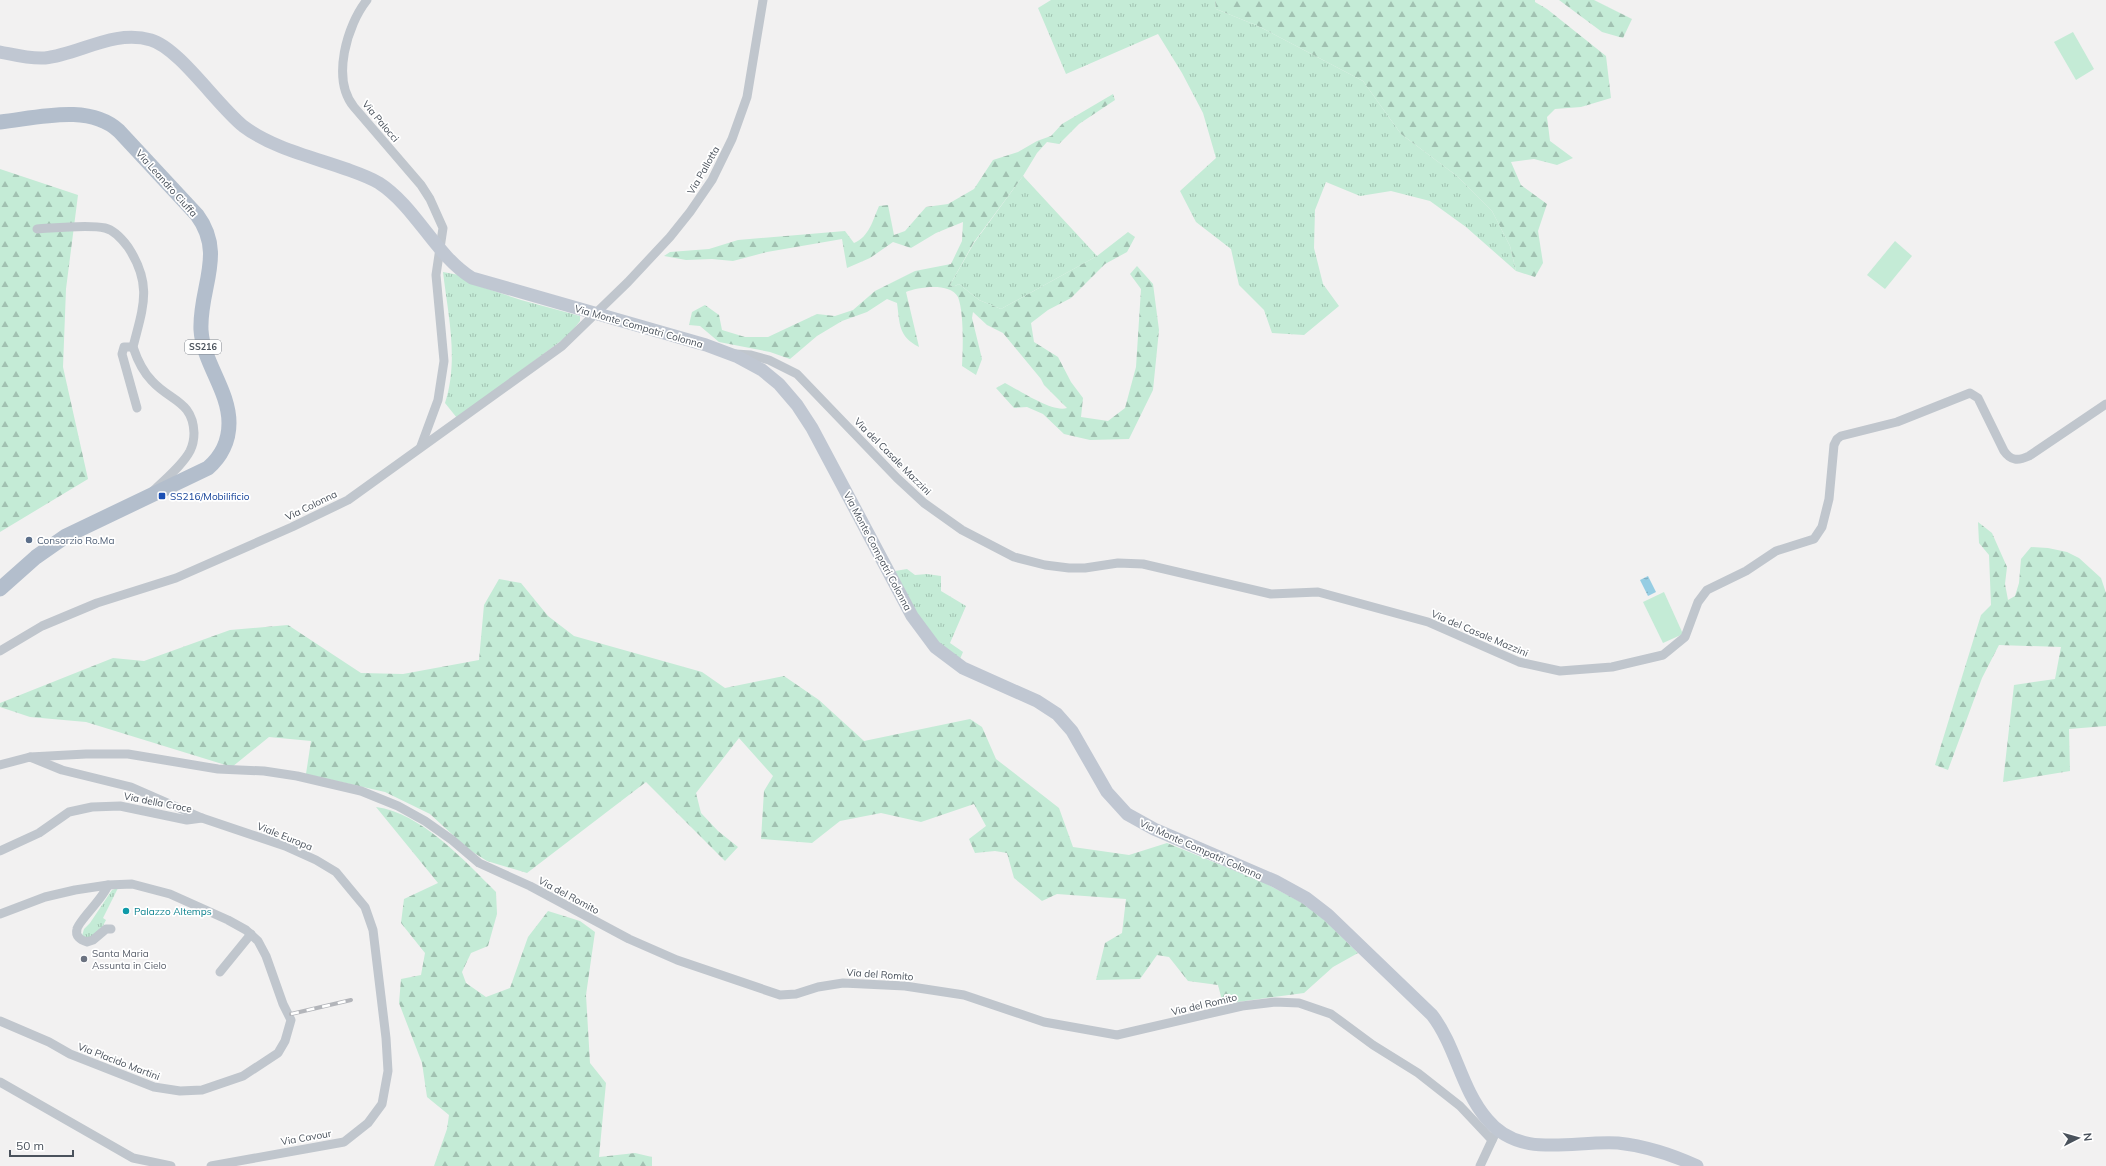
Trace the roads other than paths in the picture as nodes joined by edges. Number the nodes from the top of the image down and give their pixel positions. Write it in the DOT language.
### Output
graph roads {
  1 [pos="367,0"];
  2 [pos="763,0"];
  3 [pos="0,52"];
  4 [pos="0,122"];
  5 [pos="37,229"];
  6 [pos="441,248"];
  7 [pos="593,314"];
  8 [pos="133,347"];
  9 [pos="730,354"];
  10 [pos="2106,404"];
  11 [pos="137,408"];
  12 [pos="421,446"];
  13 [pos="148,496"];
  14 [pos="0,589"];
  15 [pos="0,651"];
  16 [pos="30,757"];
  17 [pos="0,765"];
  18 [pos="202,818"];
  19 [pos="0,851"];
  20 [pos="108,885"];
  21 [pos="0,914"];
  22 [pos="111,929"];
  23 [pos="251,934"];
  24 [pos="220,972"];
  25 [pos="0,1021"];
  26 [pos="0,1082"];
  27 [pos="385,1096"];
  28 [pos="1495,1135"];
  29 [pos="171,1166"];
  30 [pos="211,1166"];
  31 [pos="1480,1166"];
  32 [pos="1697,1166"];
  1 -- 6 [label="street, Via Palocci"];
  2 -- 7 [label="street, Via Pallotta"];
  3 -- 6 [label="street, Via Monte Compatri Colonna"];
  4 -- 13 [label="main road, Via Leandro Ciuffa / SS216"];
  5 -- 8 [label="street"];
  6 -- 7 [label="street, Via Monte Compatri Colonna"];
  6 -- 12 [label="street, Via Palocci"];
  7 -- 9 [label="street, Via Monte Compatri Colonna"];
  7 -- 12 [label="street, Via Colonna"];
  8 -- 11 [label="street"];
  8 -- 13 [label="street"];
  9 -- 10 [label="street, Via del Casale Mazzini"];
  9 -- 28 [label="street, Via Monte Compatri Colonna"];
  12 -- 15 [label="street, Via Colonna"];
  13 -- 14 [label="main road, Via Leandro Ciuffa / SS216"];
  16 -- 17 [label="street"];
  16 -- 18 [label="street, Viale Europa"];
  16 -- 28 [label="street, Via del Romito"];
  18 -- 19 [label="street, Via della Croce"];
  18 -- 27 [label="street, Viale Europa"];
  20 -- 21 [label="street, Via Placido Martini"];
  20 -- 22 [label="street"];
  20 -- 23 [label="street, Via Placido Martini"];
  23 -- 24 [label="street"];
  23 -- 25 [label="street, Via Placido Martini"];
  26 -- 29 [label="street"];
  27 -- 30 [label="street, Via Cavour"];
  28 -- 31 [label="street"];
  28 -- 32 [label="street, Via Monte Compatri Colonna"];
}
